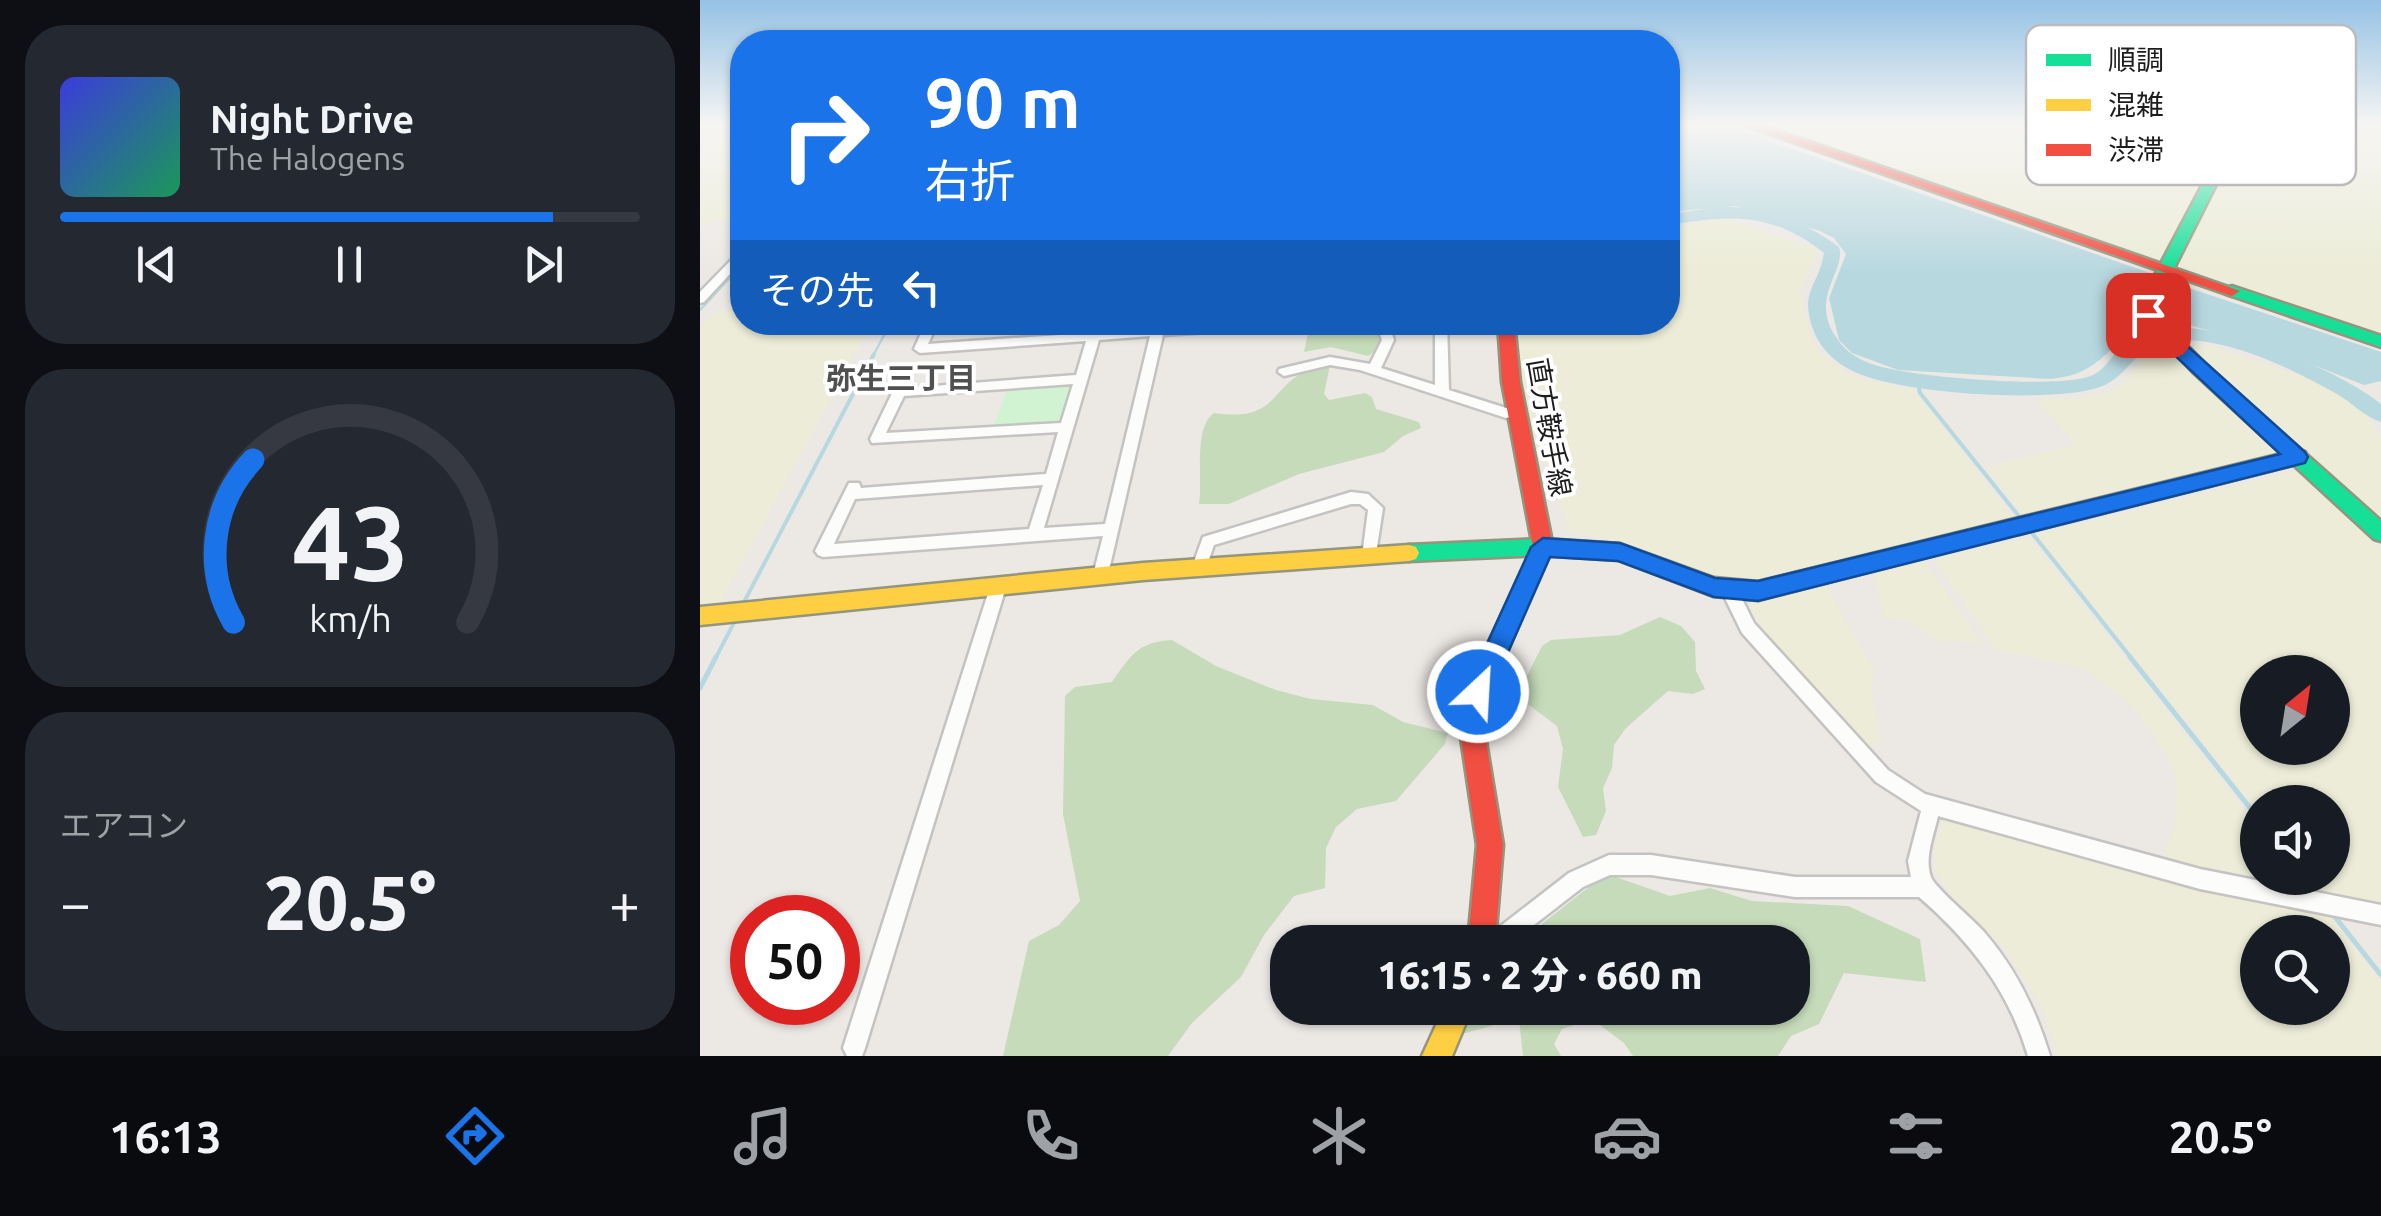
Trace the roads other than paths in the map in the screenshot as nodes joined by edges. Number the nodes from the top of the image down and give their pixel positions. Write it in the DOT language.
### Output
graph roads {
  1 [pos="1894,174"];
  2 [pos="2208,185"];
  3 [pos="730,268"];
  4 [pos="2165,269"];
  5 [pos="700,299"];
  6 [pos="926,335"];
  7 [pos="1043,335"];
  8 [pos="1094,335"];
  9 [pos="1157,335"];
  10 [pos="1386,335"];
  11 [pos="1441,335"];
  12 [pos="1508,335"];
  13 [pos="2381,342"];
  14 [pos="1374,370"];
  15 [pos="1284,372"];
  16 [pos="1081,379"];
  17 [pos="1442,394"];
  18 [pos="1517,411"];
  19 [pos="1067,427"];
  20 [pos="2298,457"];
  21 [pos="1051,479"];
  22 [pos="1112,529"];
  23 [pos="2381,533"];
  24 [pos="1035,535"];
  25 [pos="1543,547"];
  26 [pos="1370,556"];
  27 [pos="1200,567"];
  28 [pos="1102,575"];
  29 [pos="999,584"];
  30 [pos="1729,590"];
  31 [pos="700,616"];
  32 [pos="1931,807"];
  33 [pos="1923,888"];
  34 [pos="2381,914"];
  35 [pos="1483,925"];
  36 [pos="1518,925"];
  37 [pos="1450,1025"];
  38 [pos="854,1048"];
  39 [pos="1436,1056"];
  40 [pos="2039,1056"];
  1 -- 4 [label="street"];
  2 -- 4 [label="street"];
  3 -- 5 [label="street"];
  4 -- 13 [label="street"];
  4 -- 20 [label="street"];
  6 -- 7 [label="street"];
  8 -- 16 [label="street"];
  9 -- 22 [label="street"];
  10 -- 14 [label="street"];
  11 -- 17 [label="street"];
  12 -- 18 [label="street, 直方鞍手線"];
  14 -- 15 [label="street"];
  14 -- 17 [label="street"];
  16 -- 19 [label="street"];
  16 -- 19 [label="street"];
  17 -- 18 [label="street"];
  18 -- 25 [label="street, 直方鞍手線"];
  19 -- 21 [label="street"];
  20 -- 23 [label="street"];
  20 -- 30 [label="street"];
  21 -- 24 [label="street"];
  21 -- 24 [label="street"];
  22 -- 24 [label="street"];
  22 -- 28 [label="street"];
  25 -- 26 [label="street"];
  25 -- 30 [label="street"];
  25 -- 35 [label="street"];
  26 -- 27 [label="street"];
  26 -- 27 [label="street"];
  27 -- 28 [label="street"];
  28 -- 29 [label="street"];
  29 -- 31 [label="street"];
  29 -- 38 [label="street"];
  30 -- 32 [label="street"];
  32 -- 33 [label="street"];
  32 -- 34 [label="street"];
  33 -- 36 [label="street"];
  33 -- 40 [label="street"];
  37 -- 39 [label="street"];
}
